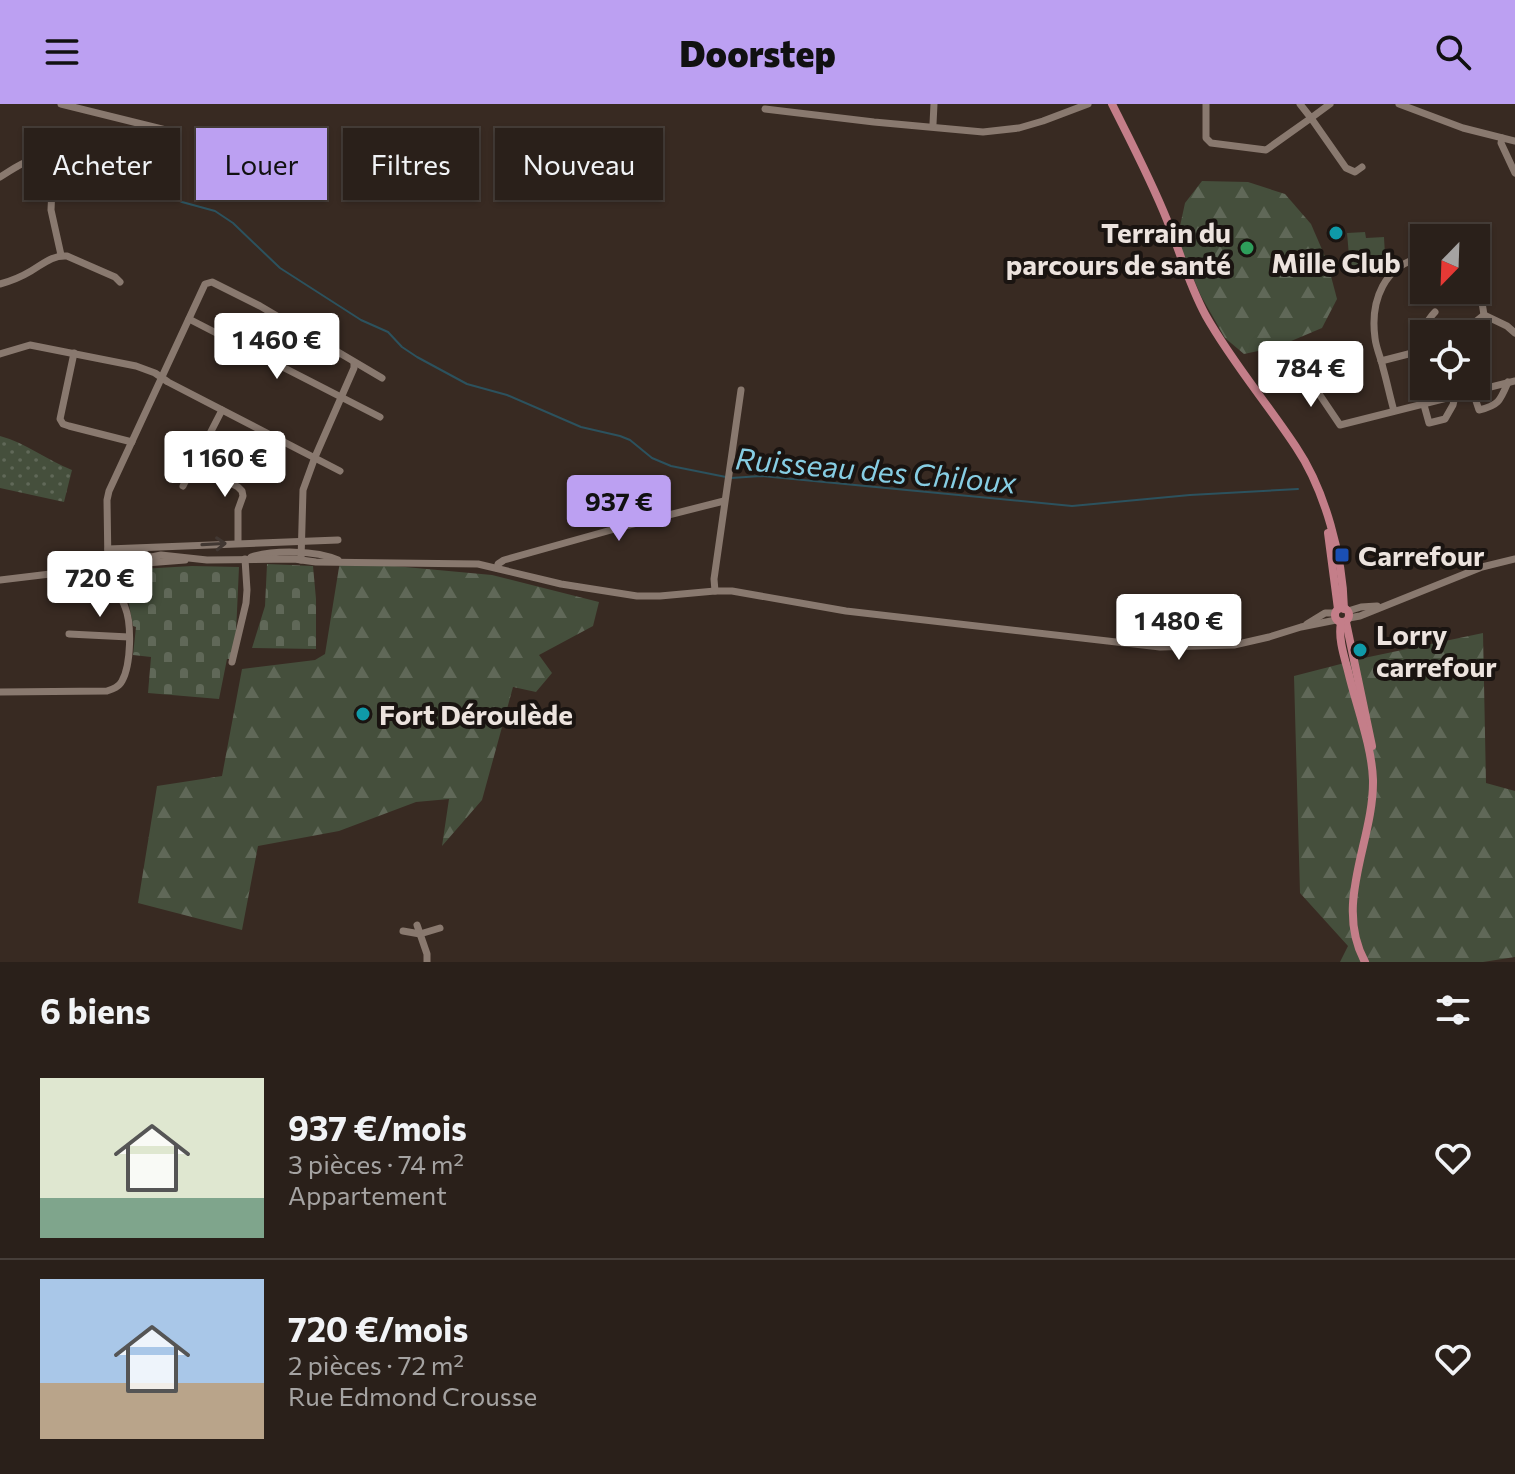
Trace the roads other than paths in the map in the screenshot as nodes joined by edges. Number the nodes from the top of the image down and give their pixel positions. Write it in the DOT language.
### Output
graph roads {
  1 [pos="61,104"];
  2 [pos="934,104"];
  3 [pos="1088,104"];
  4 [pos="1112,104"];
  5 [pos="1206,104"];
  6 [pos="1300,104"];
  7 [pos="1330,104"];
  8 [pos="1399,104"];
  9 [pos="765,109"];
  10 [pos="1311,118"];
  11 [pos="933,124"];
  12 [pos="158,128"];
  13 [pos="1502,138"];
  14 [pos="1515,141"];
  15 [pos="1362,167"];
  16 [pos="1515,171"];
  17 [pos="0,177"];
  18 [pos="61,255"];
  19 [pos="1410,261"];
  20 [pos="120,282"];
  21 [pos="0,284"];
  22 [pos="1483,304"];
  23 [pos="1435,312"];
  24 [pos="190,315"];
  25 [pos="1484,315"];
  26 [pos="1429,320"];
  27 [pos="1478,320"];
  28 [pos="1515,333"];
  29 [pos="74,353"];
  30 [pos="1410,353"];
  31 [pos="0,354"];
  32 [pos="1381,361"];
  33 [pos="354,363"];
  34 [pos="1307,376"];
  35 [pos="162,378"];
  36 [pos="382,378"];
  37 [pos="1512,382"];
  38 [pos="1490,388"];
  39 [pos="741,390"];
  40 [pos="342,393"];
  41 [pos="1441,400"];
  42 [pos="1454,400"];
  43 [pos="1476,400"];
  44 [pos="1424,405"];
  45 [pos="222,410"];
  46 [pos="1394,411"];
  47 [pos="380,417"];
  48 [pos="132,442"];
  49 [pos="315,457"];
  50 [pos="195,464"];
  51 [pos="340,471"];
  52 [pos="183,486"];
  53 [pos="724,501"];
  54 [pos="302,540"];
  55 [pos="338,540"];
  56 [pos="238,543"];
  57 [pos="108,549"];
  58 [pos="301,556"];
  59 [pos="245,559"];
  60 [pos="1515,559"];
  61 [pos="108,566"];
  62 [pos="497,568"];
  63 [pos="0,580"];
  64 [pos="715,591"];
  65 [pos="1383,606"];
  66 [pos="1342,616"];
  67 [pos="69,634"];
  68 [pos="129,637"];
  69 [pos="232,662"];
  70 [pos="0,692"];
  71 [pos="440,928"];
  72 [pos="419,930"];
  73 [pos="403,931"];
  74 [pos="427,962"];
  75 [pos="1366,962"];
  1 -- 12 [label="street"];
  2 -- 11 [label="street"];
  3 -- 9 [label="street"];
  4 -- 66 [label="main road"];
  5 -- 10 [label="street"];
  6 -- 10 [label="street"];
  7 -- 10 [label="street"];
  8 -- 13 [label="street"];
  10 -- 15 [label="street"];
  13 -- 14 [label="street"];
  13 -- 16 [label="street"];
  17 -- 18 [label="street"];
  18 -- 20 [label="street"];
  18 -- 21 [label="street"];
  19 -- 32 [label="street"];
  22 -- 25 [label="street"];
  23 -- 26 [label="street"];
  24 -- 33 [label="street"];
  24 -- 35 [label="street"];
  24 -- 40 [label="street"];
  25 -- 27 [label="street"];
  25 -- 28 [label="street"];
  29 -- 31 [label="street"];
  29 -- 35 [label="street"];
  29 -- 48 [label="street"];
  30 -- 32 [label="street"];
  32 -- 46 [label="street"];
  33 -- 36 [label="street"];
  33 -- 40 [label="street"];
  34 -- 46 [label="street"];
  35 -- 45 [label="street"];
  35 -- 48 [label="street"];
  37 -- 38 [label="street"];
  37 -- 43 [label="street"];
  39 -- 53 [label="street"];
  40 -- 47 [label="street"];
  40 -- 49 [label="street"];
  41 -- 44 [label="street"];
  42 -- 44 [label="street"];
  44 -- 46 [label="street"];
  45 -- 49 [label="street"];
  45 -- 50 [label="street"];
  48 -- 57 [label="street"];
  49 -- 51 [label="street"];
  49 -- 54 [label="street"];
  50 -- 52 [label="street"];
  50 -- 56 [label="street"];
  53 -- 62 [label="street"];
  53 -- 64 [label="street"];
  54 -- 55 [label="street"];
  54 -- 56 [label="street"];
  54 -- 58 [label="street"];
  57 -- 56 [label="street, one-way"];
  57 -- 61 [label="street"];
  58 -- 59 [label="street"];
  58 -- 62 [label="street"];
  59 -- 61 [label="street"];
  59 -- 69 [label="street"];
  60 -- 65 [label="street"];
  61 -- 63 [label="street"];
  61 -- 68 [label="street"];
  62 -- 64 [label="street"];
  64 -- 66 [label="street"];
  65 -- 66 [label="street"];
  65 -- 66 [label="street"];
  66 -- 75 [label="main road"];
  67 -- 68 [label="street"];
  68 -- 70 [label="street"];
  71 -- 72 [label="street"];
  72 -- 73 [label="street"];
  72 -- 74 [label="street"];
}
